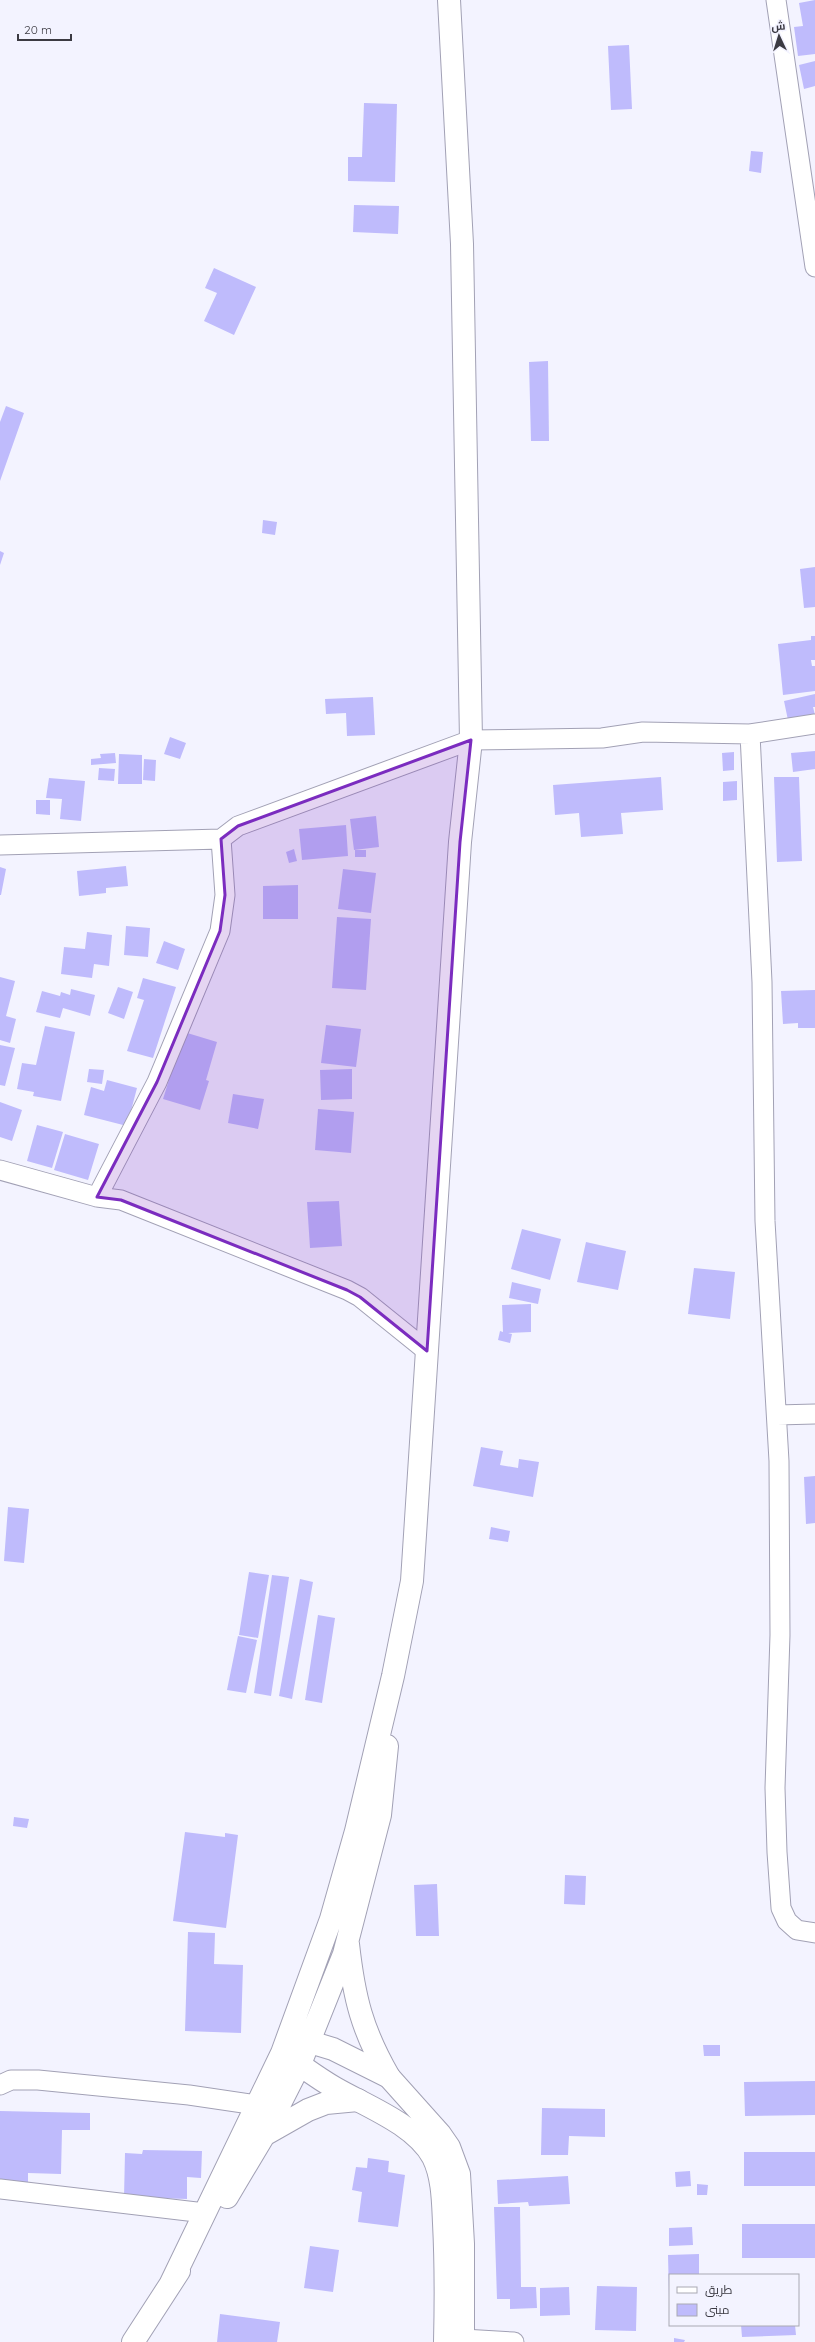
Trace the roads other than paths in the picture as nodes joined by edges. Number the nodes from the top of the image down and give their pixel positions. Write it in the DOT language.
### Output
graph roads {
  1 [pos="449,0"];
  2 [pos="776,0"];
  3 [pos="815,267"];
  4 [pos="815,724"];
  5 [pos="750,734"];
  6 [pos="471,740"];
  7 [pos="221,840"];
  8 [pos="0,845"];
  9 [pos="0,1170"];
  10 [pos="97,1197"];
  11 [pos="427,1351"];
  12 [pos="815,1414"];
  13 [pos="777,1415"];
  14 [pos="394,1676"];
  15 [pos="815,1932"];
  16 [pos="348,1938"];
  17 [pos="310,2041"];
  18 [pos="290,2051"];
  19 [pos="389,2077"];
  20 [pos="0,2085"];
  21 [pos="358,2100"];
  22 [pos="257,2105"];
  23 [pos="264,2135"];
  24 [pos="0,2189"];
  25 [pos="205,2214"];
  26 [pos="171,2283"];
  27 [pos="457,2341"];
  28 [pos="132,2342"];
  29 [pos="514,2342"];
  1 -- 6 [label="main road"];
  2 -- 3 [label="street"];
  4 -- 5 [label="street"];
  5 -- 6 [label="street"];
  5 -- 13 [label="street"];
  6 -- 7 [label="street"];
  6 -- 11 [label="main road"];
  7 -- 8 [label="street"];
  7 -- 10 [label="street"];
  9 -- 10 [label="street"];
  10 -- 11 [label="street"];
  11 -- 14 [label="main road"];
  12 -- 13 [label="street"];
  13 -- 15 [label="street"];
  14 -- 16 [label="main road"];
  14 -- 18 [label="main road"];
  16 -- 17 [label="main road"];
  16 -- 19 [label="main road"];
  17 -- 18 [label="main road"];
  17 -- 19 [label="main road"];
  18 -- 21 [label="main road"];
  18 -- 22 [label="main road"];
  18 -- 23 [label="main road"];
  19 -- 27 [label="main road"];
  20 -- 22 [label="street"];
  21 -- 23 [label="main road"];
  21 -- 27 [label="main road"];
  22 -- 25 [label="main road"];
  23 -- 26 [label="main road"];
  24 -- 25 [label="street"];
  25 -- 26 [label="main road"];
  26 -- 28 [label="main road"];
  27 -- 29 [label="street"];
}
